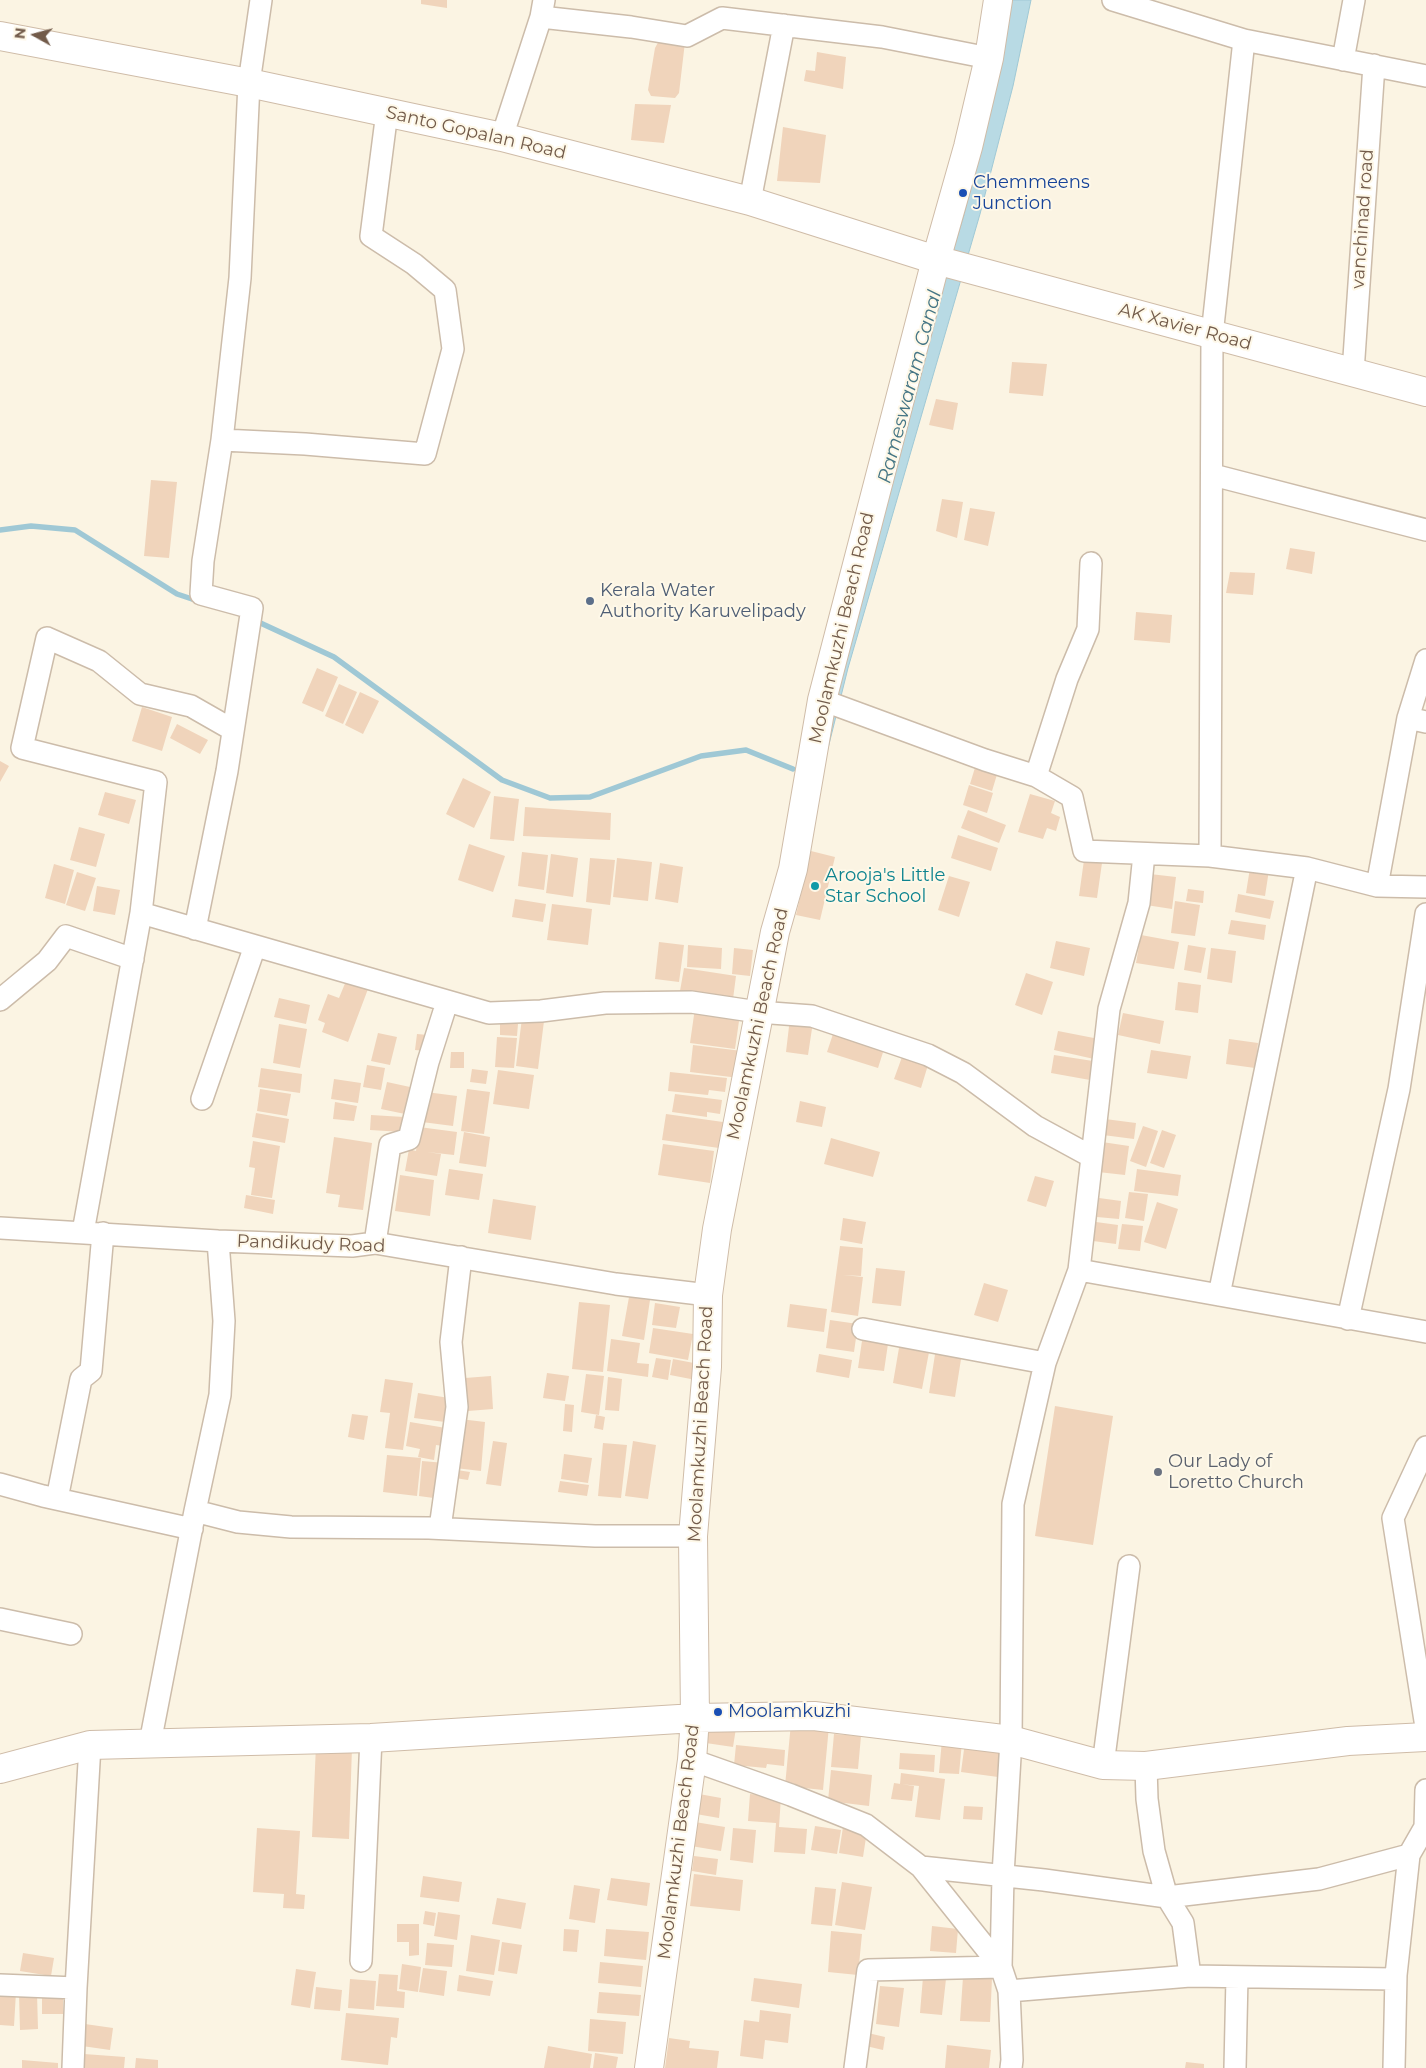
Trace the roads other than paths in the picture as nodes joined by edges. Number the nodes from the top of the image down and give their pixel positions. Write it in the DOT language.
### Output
graph roads {
  1 [pos="261,0"];
  2 [pos="998,0"];
  3 [pos="1113,0"];
  4 [pos="1354,0"];
  5 [pos="543,8"];
  6 [pos="784,25"];
  7 [pos="0,36"];
  8 [pos="1244,40"];
  9 [pos="989,58"];
  10 [pos="1343,60"];
  11 [pos="1374,65"];
  12 [pos="1426,76"];
  13 [pos="249,83"];
  14 [pos="388,112"];
  15 [pos="502,137"];
  16 [pos="750,201"];
  17 [pos="940,261"];
  18 [pos="1212,335"];
  19 [pos="1353,372"];
  20 [pos="1426,392"];
  21 [pos="222,440"];
  22 [pos="1212,474"];
  23 [pos="1426,530"];
  24 [pos="1091,563"];
  25 [pos="1426,660"];
  26 [pos="830,703"];
  27 [pos="1417,720"];
  28 [pos="233,730"];
  29 [pos="1036,776"];
  30 [pos="1144,854"];
  31 [pos="1210,856"];
  32 [pos="1308,868"];
  33 [pos="1377,886"];
  34 [pos="1426,887"];
  35 [pos="141,913"];
  36 [pos="1426,914"];
  37 [pos="195,929"];
  38 [pos="255,946"];
  39 [pos="133,959"];
  40 [pos="0,1000"];
  41 [pos="447,1002"];
  42 [pos="758,1012"];
  43 [pos="202,1099"];
  44 [pos="1092,1157"];
  45 [pos="0,1228"];
  46 [pos="93,1232"];
  47 [pos="218,1241"];
  48 [pos="375,1243"];
  49 [pos="461,1257"];
  50 [pos="1079,1270"];
  51 [pos="708,1295"];
  52 [pos="1219,1295"];
  53 [pos="1348,1319"];
  54 [pos="863,1328"];
  55 [pos="1426,1332"];
  56 [pos="1045,1362"];
  57 [pos="1426,1447"];
  58 [pos="0,1484"];
  59 [pos="57,1499"];
  60 [pos="193,1520"];
  61 [pos="440,1528"];
  62 [pos="693,1536"];
  63 [pos="1128,1566"];
  64 [pos="0,1619"];
  65 [pos="71,1634"];
  66 [pos="695,1718"];
  67 [pos="1426,1727"];
  68 [pos="1426,1737"];
  69 [pos="371,1738"];
  70 [pos="1011,1740"];
  71 [pos="150,1743"];
  72 [pos="90,1745"];
  73 [pos="692,1760"];
  74 [pos="1103,1765"];
  75 [pos="1146,1766"];
  76 [pos="0,1769"];
  77 [pos="1426,1790"];
  78 [pos="1409,1855"];
  79 [pos="921,1867"];
  80 [pos="1003,1876"];
  81 [pos="1168,1897"];
  82 [pos="361,1961"];
  83 [pos="1001,1967"];
  84 [pos="1396,1975"];
  85 [pos="1190,1976"];
  86 [pos="1237,1977"];
  87 [pos="0,1984"];
  88 [pos="76,1988"];
  89 [pos="1008,1991"];
  90 [pos="73,2068"];
  91 [pos="649,2068"];
  92 [pos="856,2068"];
  93 [pos="1011,2068"];
  94 [pos="1235,2068"];
  95 [pos="1394,2068"];
  1 -- 13 [label="street"];
  2 -- 9 [label="street, Moolamkuzhi Beach Road"];
  3 -- 8 [label="street"];
  4 -- 10 [label="street"];
  5 -- 6 [label="street"];
  5 -- 15 [label="street"];
  6 -- 9 [label="street"];
  6 -- 16 [label="street"];
  7 -- 13 [label="street, Santo Gopalan Road"];
  8 -- 10 [label="street"];
  8 -- 18 [label="street"];
  9 -- 17 [label="street, Moolamkuzhi Beach Road"];
  10 -- 11 [label="street"];
  11 -- 12 [label="street"];
  11 -- 19 [label="street, vanchinad road"];
  13 -- 14 [label="street, Santo Gopalan Road"];
  13 -- 21 [label="street"];
  14 -- 15 [label="street, Santo Gopalan Road"];
  14 -- 21 [label="street"];
  15 -- 16 [label="street, Santo Gopalan Road"];
  16 -- 17 [label="street, Santo Gopalan Road"];
  17 -- 18 [label="street, AK Xavier Road"];
  17 -- 26 [label="street, Moolamkuzhi Beach Road"];
  18 -- 19 [label="street, AK Xavier Road"];
  18 -- 22 [label="street"];
  19 -- 20 [label="street, AK Xavier Road"];
  21 -- 28 [label="street"];
  22 -- 23 [label="street"];
  22 -- 31 [label="street"];
  24 -- 29 [label="street"];
  25 -- 27 [label="street"];
  26 -- 29 [label="street"];
  26 -- 42 [label="street, Moolamkuzhi Beach Road"];
  27 -- 33 [label="street"];
  28 -- 35 [label="street"];
  28 -- 37 [label="street"];
  29 -- 30 [label="street"];
  30 -- 31 [label="street"];
  30 -- 44 [label="street"];
  31 -- 32 [label="street"];
  32 -- 33 [label="street"];
  32 -- 52 [label="street"];
  33 -- 34 [label="street"];
  35 -- 37 [label="street"];
  35 -- 39 [label="street"];
  36 -- 53 [label="street"];
  37 -- 38 [label="street"];
  38 -- 41 [label="street"];
  38 -- 43 [label="street"];
  39 -- 40 [label="street"];
  39 -- 46 [label="street"];
  41 -- 42 [label="street"];
  41 -- 48 [label="street"];
  42 -- 44 [label="street"];
  42 -- 51 [label="street, Moolamkuzhi Beach Road"];
  44 -- 50 [label="street"];
  45 -- 46 [label="street, Pandikudy Road"];
  46 -- 47 [label="street, Pandikudy Road"];
  46 -- 59 [label="street"];
  47 -- 48 [label="street, Pandikudy Road"];
  47 -- 60 [label="street"];
  48 -- 49 [label="street, Pandikudy Road"];
  49 -- 51 [label="street, Pandikudy Road"];
  49 -- 61 [label="street"];
  50 -- 52 [label="street"];
  50 -- 56 [label="street"];
  51 -- 62 [label="street, Moolamkuzhi Beach Road"];
  52 -- 53 [label="street"];
  53 -- 55 [label="street"];
  54 -- 56 [label="street"];
  56 -- 70 [label="street"];
  57 -- 67 [label="street"];
  58 -- 59 [label="street"];
  59 -- 60 [label="street"];
  60 -- 61 [label="street"];
  60 -- 71 [label="street"];
  61 -- 62 [label="street"];
  62 -- 66 [label="street, Moolamkuzhi Beach Road"];
  63 -- 74 [label="street"];
  64 -- 65 [label="street"];
  66 -- 69 [label="street"];
  66 -- 70 [label="street"];
  66 -- 73 [label="street, Moolamkuzhi Beach Road"];
  68 -- 75 [label="street"];
  69 -- 71 [label="street"];
  69 -- 82 [label="street"];
  70 -- 74 [label="street"];
  70 -- 80 [label="street"];
  71 -- 72 [label="street"];
  72 -- 76 [label="street"];
  72 -- 88 [label="street"];
  73 -- 79 [label="street"];
  73 -- 91 [label="street, Moolamkuzhi Beach Road"];
  74 -- 75 [label="street"];
  75 -- 81 [label="street"];
  77 -- 78 [label="street"];
  78 -- 81 [label="street"];
  78 -- 84 [label="street"];
  79 -- 80 [label="street"];
  79 -- 83 [label="street"];
  80 -- 81 [label="street"];
  80 -- 83 [label="street"];
  81 -- 85 [label="street"];
  83 -- 89 [label="street"];
  83 -- 92 [label="street"];
  84 -- 86 [label="street"];
  84 -- 95 [label="street"];
  85 -- 86 [label="street"];
  85 -- 89 [label="street"];
  86 -- 94 [label="street"];
  87 -- 88 [label="street"];
  88 -- 90 [label="street"];
  89 -- 93 [label="street"];
}
